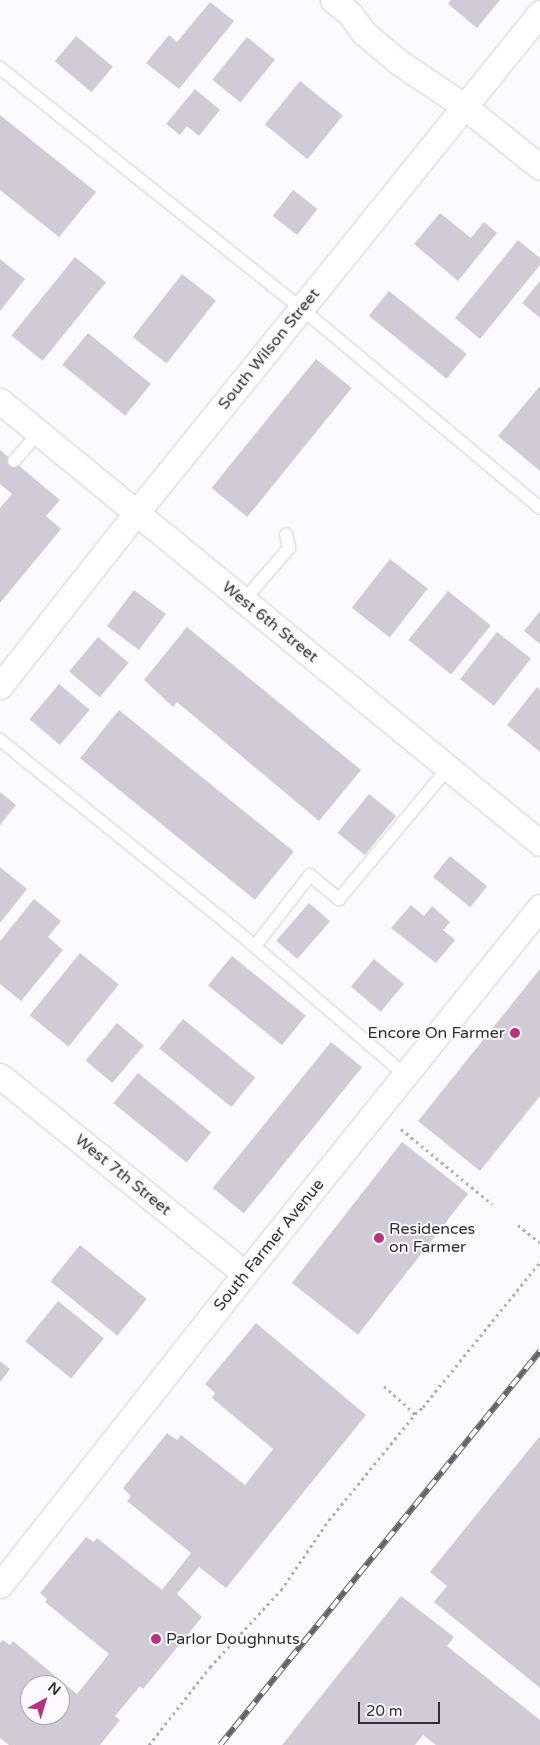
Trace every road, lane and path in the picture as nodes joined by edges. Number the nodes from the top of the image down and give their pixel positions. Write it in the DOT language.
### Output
graph roads {
  1 [pos="342,7"];
  2 [pos="540,13"];
  3 [pos="0,68"];
  4 [pos="464,106"];
  5 [pos="540,167"];
  6 [pos="302,309"];
  7 [pos="0,402"];
  8 [pos="38,433"];
  9 [pos="14,462"];
  10 [pos="540,508"];
  11 [pos="136,513"];
  12 [pos="286,534"];
  13 [pos="244,600"];
  14 [pos="0,686"];
  15 [pos="0,740"];
  16 [pos="448,768"];
  17 [pos="540,844"];
  18 [pos="540,907"];
  19 [pos="255,946"];
  20 [pos="405,1075"];
  21 [pos="0,1076"];
  22 [pos="401,1129"];
  23 [pos="492,1204"];
  24 [pos="518,1225"];
  25 [pos="540,1243"];
  26 [pos="540,1262"];
  27 [pos="245,1274"];
  28 [pos="384,1386"];
  29 [pos="415,1414"];
  30 [pos="0,1585"];
  31 [pos="149,1745"];
  1 -- 4 [label="street"];
  2 -- 4 [label="street, South Wilson Street"];
  3 -- 6 [label="lane"];
  4 -- 5 [label="street"];
  4 -- 6 [label="street, South Wilson Street"];
  6 -- 10 [label="lane"];
  6 -- 11 [label="street, South Wilson Street"];
  7 -- 8 [label="street, West 6th Street"];
  8 -- 9 [label="lane"];
  8 -- 11 [label="street, West 6th Street"];
  11 -- 13 [label="street, West 6th Street"];
  11 -- 14 [label="street, South Wilson Street"];
  12 -- 13 [label="lane"];
  13 -- 16 [label="street, West 6th Street"];
  15 -- 19 [label="lane"];
  16 -- 17 [label="street, West 6th Street"];
  16 -- 19 [label="lane"];
  18 -- 20 [label="street, South Farmer Avenue"];
  19 -- 20 [label="lane"];
  20 -- 27 [label="street, South Farmer Avenue"];
  21 -- 27 [label="street, West 7th Street"];
  22 -- 23 [label="path"];
  24 -- 25 [label="path"];
  26 -- 29 [label="path"];
  27 -- 30 [label="street, South Farmer Avenue"];
  28 -- 29 [label="path"];
  29 -- 31 [label="path"];
}
